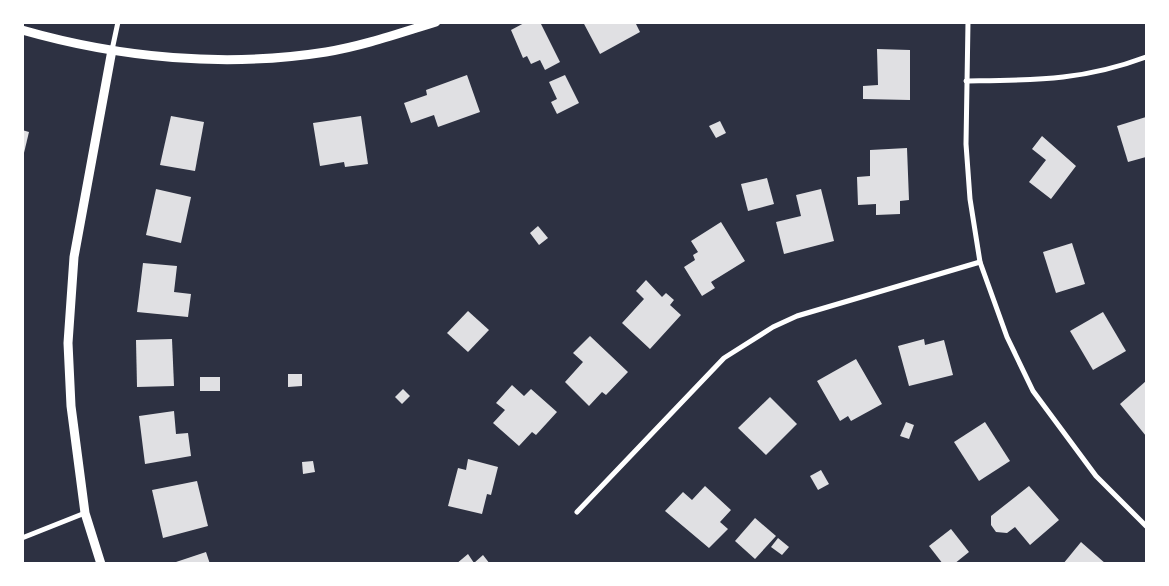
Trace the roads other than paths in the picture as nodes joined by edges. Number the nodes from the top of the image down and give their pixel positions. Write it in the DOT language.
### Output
graph roads {
  1 [pos="118,22"];
  2 [pos="436,22"];
  3 [pos="968,22"];
  4 [pos="22,30"];
  5 [pos="112,50"];
  6 [pos="1146,57"];
  7 [pos="966,81"];
  8 [pos="980,262"];
  9 [pos="578,512"];
  10 [pos="85,513"];
  11 [pos="1146,526"];
  12 [pos="22,538"];
  13 [pos="101,564"];
  1 -- 5 [label="street"];
  2 -- 5 [label="street"];
  3 -- 7 [label="street"];
  4 -- 5 [label="street"];
  5 -- 10 [label="street"];
  6 -- 7 [label="street"];
  7 -- 8 [label="street"];
  8 -- 9 [label="street"];
  8 -- 11 [label="street"];
  10 -- 12 [label="street"];
  10 -- 13 [label="street"];
}
